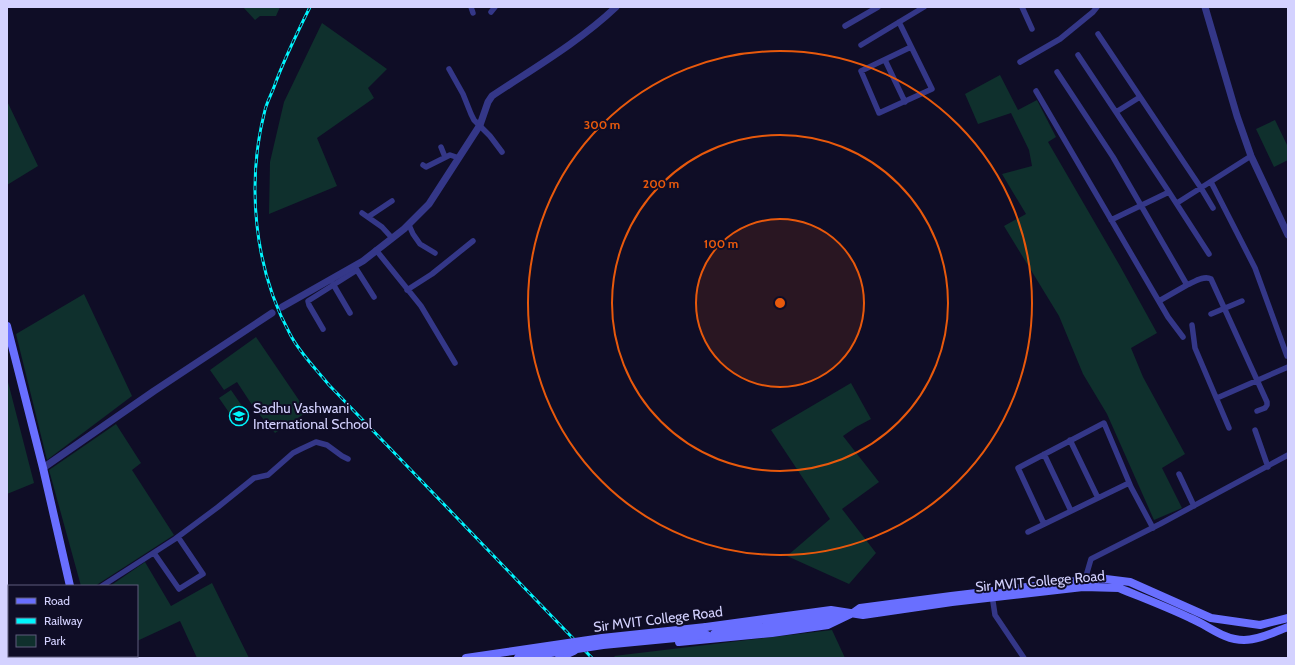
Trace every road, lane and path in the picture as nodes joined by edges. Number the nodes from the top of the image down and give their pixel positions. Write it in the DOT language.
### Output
graph roads {
  1 [pos="471,7"];
  2 [pos="616,7"];
  3 [pos="878,7"];
  4 [pos="924,7"];
  5 [pos="1022,7"];
  6 [pos="1097,7"];
  7 [pos="1205,7"];
  8 [pos="473,13"];
  9 [pos="899,22"];
  10 [pos="845,26"];
  11 [pos="1032,29"];
  12 [pos="1098,34"];
  13 [pos="861,45"];
  14 [pos="911,47"];
  15 [pos="1078,55"];
  16 [pos="885,60"];
  17 [pos="1020,62"];
  18 [pos="450,69"];
  19 [pos="1057,72"];
  20 [pos="1036,91"];
  21 [pos="1140,97"];
  22 [pos="905,102"];
  23 [pos="1116,112"];
  24 [pos="480,125"];
  25 [pos="441,147"];
  26 [pos="502,152"];
  27 [pos="1251,156"];
  28 [pos="445,157"];
  29 [pos="459,158"];
  30 [pos="423,165"];
  31 [pos="1211,182"];
  32 [pos="1201,188"];
  33 [pos="1169,192"];
  34 [pos="392,201"];
  35 [pos="1177,203"];
  36 [pos="1142,206"];
  37 [pos="1212,208"];
  38 [pos="362,212"];
  39 [pos="368,218"];
  40 [pos="1111,220"];
  41 [pos="409,225"];
  42 [pos="1288,235"];
  43 [pos="392,238"];
  44 [pos="473,241"];
  45 [pos="376,250"];
  46 [pos="435,252"];
  47 [pos="1209,254"];
  48 [pos="356,268"];
  49 [pos="333,284"];
  50 [pos="1187,285"];
  51 [pos="407,290"];
  52 [pos="374,297"];
  53 [pos="1159,301"];
  54 [pos="1242,301"];
  55 [pos="282,307"];
  56 [pos="1225,308"];
  57 [pos="272,313"];
  58 [pos="350,313"];
  59 [pos="1211,314"];
  60 [pos="1192,325"];
  61 [pos="7,326"];
  62 [pos="323,329"];
  63 [pos="1183,337"];
  64 [pos="1287,356"];
  65 [pos="455,363"];
  66 [pos="1288,367"];
  67 [pos="1257,381"];
  68 [pos="1218,398"];
  69 [pos="1257,411"];
  70 [pos="1229,428"];
  71 [pos="1255,430"];
  72 [pos="1070,440"];
  73 [pos="1044,454"];
  74 [pos="1288,455"];
  75 [pos="348,459"];
  76 [pos="1268,467"];
  77 [pos="43,468"];
  78 [pos="1179,474"];
  79 [pos="1129,483"];
  80 [pos="1098,498"];
  81 [pos="1194,506"];
  82 [pos="1071,511"];
  83 [pos="1044,524"];
  84 [pos="1153,528"];
  85 [pos="1028,532"];
  86 [pos="178,537"];
  87 [pos="154,553"];
  88 [pos="1084,584"];
  89 [pos="70,585"];
  90 [pos="104,585"];
  91 [pos="992,595"];
  92 [pos="853,613"];
  93 [pos="1288,618"];
  94 [pos="1288,627"];
  95 [pos="706,631"];
  96 [pos="466,658"];
  97 [pos="518,658"];
  98 [pos="559,658"];
  99 [pos="1024,658"];
  1 -- 8 [label="street"];
  2 -- 24 [label="street"];
  3 -- 10 [label="street"];
  4 -- 9 [label="street"];
  5 -- 11 [label="street"];
  6 -- 17 [label="street"];
  7 -- 27 [label="street"];
  9 -- 13 [label="street"];
  9 -- 14 [label="street"];
  12 -- 21 [label="street"];
  14 -- 16 [label="street"];
  14 -- 22 [label="street"];
  15 -- 23 [label="street"];
  16 -- 22 [label="street"];
  16 -- 22 [label="street"];
  18 -- 24 [label="street"];
  19 -- 36 [label="street"];
  20 -- 40 [label="street"];
  21 -- 23 [label="street"];
  21 -- 32 [label="street"];
  23 -- 33 [label="street"];
  24 -- 26 [label="street"];
  24 -- 29 [label="street"];
  25 -- 28 [label="street"];
  27 -- 31 [label="street"];
  27 -- 42 [label="street"];
  28 -- 29 [label="street"];
  28 -- 30 [label="street"];
  29 -- 41 [label="street"];
  31 -- 32 [label="street"];
  31 -- 64 [label="street"];
  32 -- 35 [label="street"];
  32 -- 37 [label="street"];
  33 -- 35 [label="street"];
  33 -- 36 [label="street"];
  34 -- 39 [label="street"];
  35 -- 47 [label="street"];
  36 -- 40 [label="street"];
  36 -- 50 [label="street"];
  38 -- 39 [label="street"];
  39 -- 43 [label="street"];
  40 -- 53 [label="street"];
  41 -- 43 [label="street"];
  41 -- 46 [label="street"];
  43 -- 45 [label="street"];
  44 -- 51 [label="street"];
  45 -- 48 [label="street"];
  45 -- 51 [label="street"];
  48 -- 49 [label="street"];
  48 -- 52 [label="street"];
  48 -- 55 [label="street"];
  49 -- 58 [label="street"];
  49 -- 62 [label="street"];
  50 -- 53 [label="street"];
  50 -- 56 [label="street"];
  51 -- 65 [label="street"];
  53 -- 63 [label="street"];
  54 -- 56 [label="street"];
  56 -- 59 [label="street"];
  56 -- 67 [label="street"];
  57 -- 77 [label="street"];
  60 -- 68 [label="street"];
  61 -- 77 [label="main road"];
  66 -- 67 [label="street"];
  67 -- 68 [label="street"];
  67 -- 69 [label="street"];
  68 -- 70 [label="street"];
  71 -- 76 [label="street"];
  72 -- 73 [label="street"];
  72 -- 79 [label="street"];
  72 -- 80 [label="street"];
  73 -- 82 [label="street"];
  73 -- 83 [label="street"];
  74 -- 76 [label="street"];
  75 -- 86 [label="street"];
  76 -- 81 [label="street"];
  77 -- 89 [label="main road"];
  78 -- 81 [label="street"];
  79 -- 80 [label="street"];
  79 -- 84 [label="street"];
  80 -- 82 [label="street"];
  81 -- 84 [label="street"];
  82 -- 83 [label="street"];
  83 -- 85 [label="street"];
  84 -- 88 [label="street"];
  86 -- 87 [label="street"];
  86 -- 87 [label="street"];
  87 -- 90 [label="street"];
  88 -- 91 [label="main road, Sir MVIT College Road"];
  88 -- 93 [label="main road, Sir MVIT College Road"];
  88 -- 94 [label="main road, Sir MVIT College Road"];
  91 -- 92 [label="main road, Sir MVIT College Road"];
  91 -- 99 [label="street"];
  92 -- 95 [label="main road, Sir MVIT College Road"];
  92 -- 98 [label="main road, Sir MVIT College Road"];
  95 -- 96 [label="main road, Sir MVIT College Road, bridge"];
  95 -- 97 [label="main road, Sir MVIT College Road, bridge"];
}
